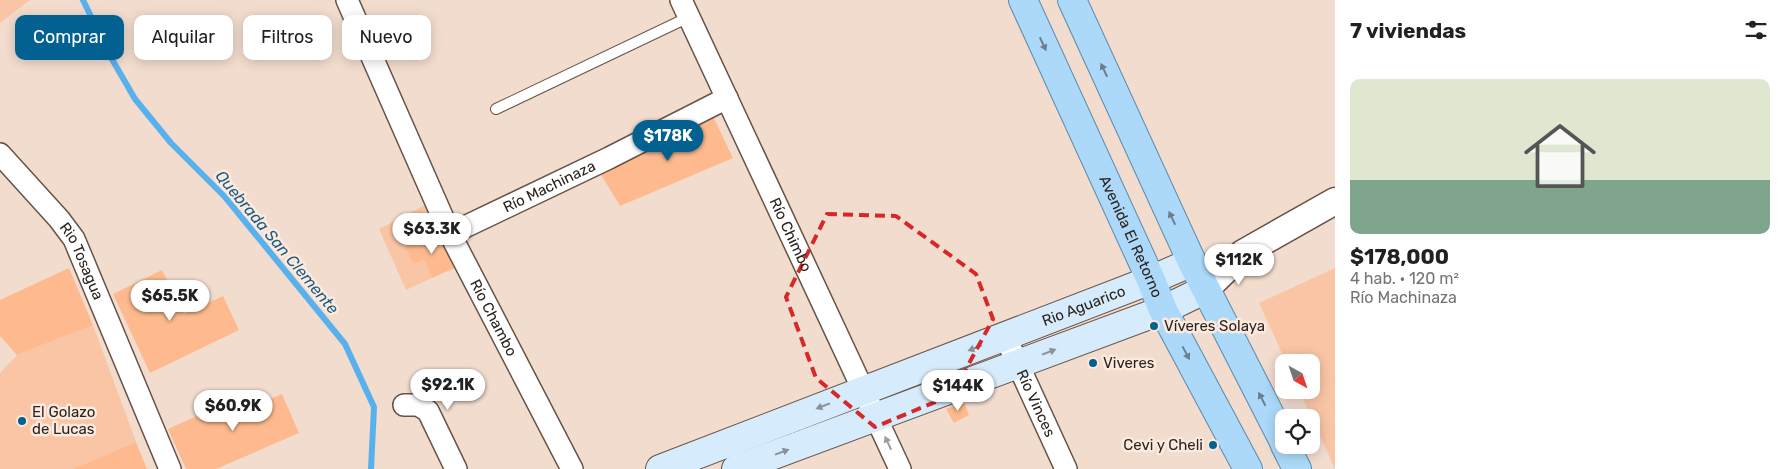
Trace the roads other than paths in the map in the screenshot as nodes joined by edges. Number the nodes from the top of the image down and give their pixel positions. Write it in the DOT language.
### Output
graph roads {
  1 [pos="347,0"];
  2 [pos="1023,0"];
  3 [pos="1072,0"];
  4 [pos="685,8"];
  5 [pos="727,98"];
  6 [pos="496,109"];
  7 [pos="0,154"];
  8 [pos="1335,201"];
  9 [pos="450,234"];
  10 [pos="1243,253"];
  11 [pos="1192,262"];
  12 [pos="1151,280"];
  13 [pos="1206,289"];
  14 [pos="1163,310"];
  15 [pos="1005,336"];
  16 [pos="1017,364"];
  17 [pos="864,390"];
  18 [pos="404,405"];
  19 [pos="876,417"];
  20 [pos="1275,426"];
  21 [pos="1289,454"];
  22 [pos="724,458"];
  23 [pos="170,469"];
  24 [pos="456,469"];
  25 [pos="572,469"];
  26 [pos="660,469"];
  27 [pos="736,469"];
  28 [pos="900,469"];
  29 [pos="1066,469"];
  30 [pos="1248,469"];
  31 [pos="1297,469"];
  1 -- 9 [label="street, Río Chambo"];
  2 -- 12 [label="main road, Avenida El Retorno, one-way"];
  11 -- 3 [label="main road, one-way"];
  4 -- 5 [label="street, Río Chimbo"];
  4 -- 6 [label="lane"];
  5 -- 9 [label="street, Río Machinaza"];
  5 -- 17 [label="street, Río Chimbo"];
  7 -- 23 [label="street, Rio Tosagua"];
  8 -- 10 [label="street"];
  9 -- 25 [label="street, Río Chambo"];
  10 -- 11 [label="street, Rio Aguarico"];
  10 -- 13 [label="street, Rio Aguarico"];
  11 -- 12 [label="main road, Rio Aguarico"];
  11 -- 13 [label="main road"];
  12 -- 14 [label="main road, Avenida El Retorno"];
  12 -- 15 [label="main road, Rio Aguarico"];
  13 -- 14 [label="main road, Rio Aguarico"];
  20 -- 13 [label="main road, one-way"];
  16 -- 14 [label="main road, Rio Aguarico, one-way"];
  14 -- 30 [label="main road, Avenida El Retorno, one-way"];
  15 -- 16 [label="street, Río Vinces"];
  15 -- 17 [label="main road, Rio Aguarico, one-way"];
  16 -- 19 [label="main road, Rio Aguarico"];
  16 -- 29 [label="street, Río Vinces"];
  17 -- 19 [label="street, Río Chimbo"];
  17 -- 22 [label="main road, Rio Aguarico, one-way"];
  18 -- 24 [label="street"];
  27 -- 19 [label="main road, Rio Aguarico, one-way"];
  28 -- 19 [label="street, Río Chimbo, one-way"];
  21 -- 31 [label="main road"];
  22 -- 26 [label="main road, Rio Aguarico"];
}
